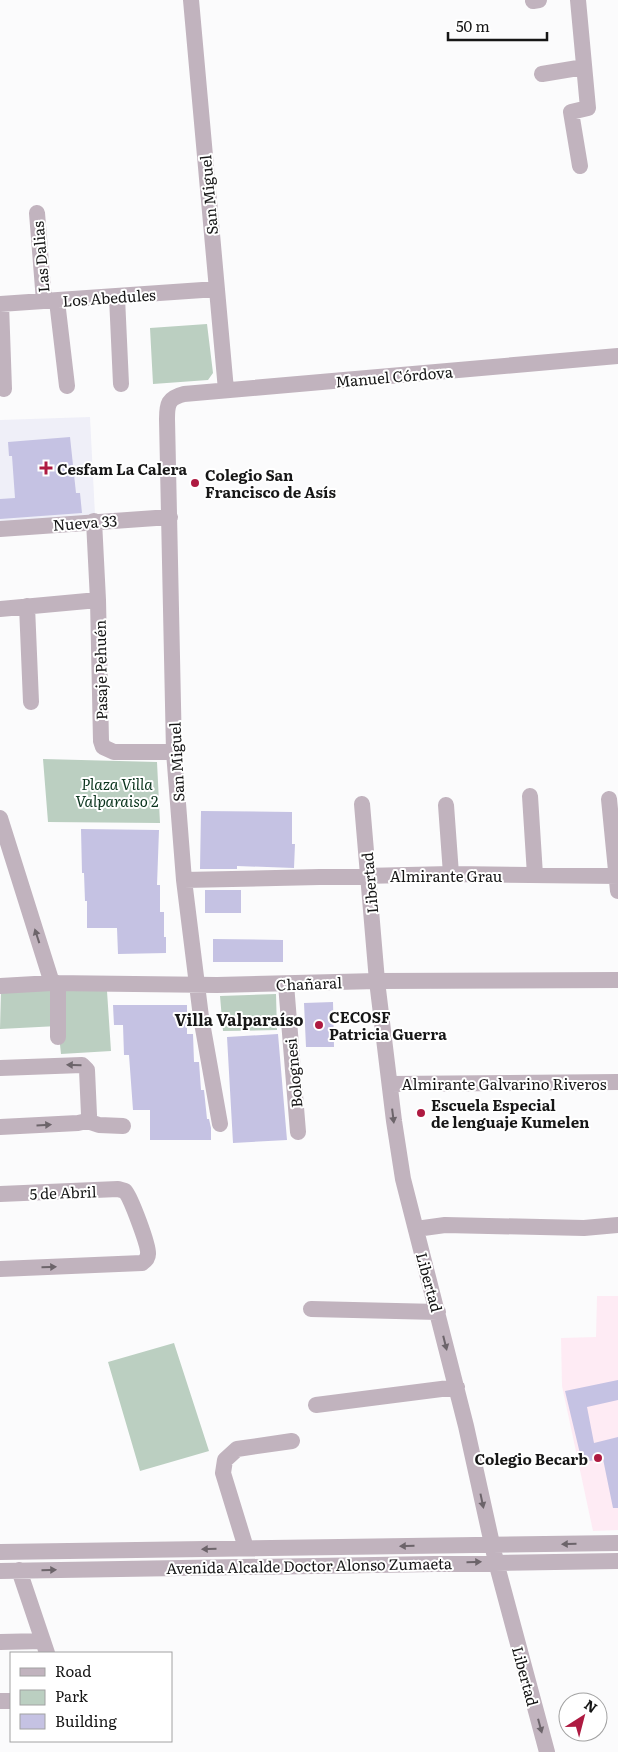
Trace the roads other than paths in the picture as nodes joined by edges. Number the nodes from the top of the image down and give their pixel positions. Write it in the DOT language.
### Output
graph roads {
  1 [pos="191,0"];
  2 [pos="578,0"];
  3 [pos="584,67"];
  4 [pos="542,74"];
  5 [pos="580,166"];
  6 [pos="36,212"];
  7 [pos="217,288"];
  8 [pos="117,297"];
  9 [pos="50,301"];
  10 [pos="1,304"];
  11 [pos="618,356"];
  12 [pos="122,384"];
  13 [pos="67,386"];
  14 [pos="4,389"];
  15 [pos="226,390"];
  16 [pos="171,399"];
  17 [pos="170,517"];
  18 [pos="94,521"];
  19 [pos="0,529"];
  20 [pos="98,600"];
  21 [pos="27,606"];
  22 [pos="0,609"];
  23 [pos="32,702"];
  24 [pos="174,752"];
  25 [pos="530,796"];
  26 [pos="609,799"];
  27 [pos="362,804"];
  28 [pos="446,805"];
  29 [pos="0,818"];
  30 [pos="451,874"];
  31 [pos="535,875"];
  32 [pos="369,876"];
  33 [pos="184,880"];
  34 [pos="617,881"];
  35 [pos="618,980"];
  36 [pos="378,981"];
  37 [pos="55,983"];
  38 [pos="197,984"];
  39 [pos="286,984"];
  40 [pos="0,986"];
  41 [pos="58,1037"];
  42 [pos="0,1068"];
  43 [pos="618,1082"];
  44 [pos="390,1084"];
  45 [pos="88,1121"];
  46 [pos="220,1124"];
  47 [pos="123,1126"];
  48 [pos="0,1127"];
  49 [pos="298,1132"];
  50 [pos="0,1194"];
  51 [pos="618,1225"];
  52 [pos="416,1229"];
  53 [pos="0,1270"];
  54 [pos="311,1309"];
  55 [pos="438,1312"];
  56 [pos="456,1387"];
  57 [pos="316,1405"];
  58 [pos="292,1441"];
  59 [pos="618,1543"];
  60 [pos="492,1545"];
  61 [pos="246,1548"];
  62 [pos="0,1552"];
  63 [pos="618,1561"];
  64 [pos="496,1562"];
  65 [pos="18,1570"];
  66 [pos="0,1571"];
  67 [pos="0,1642"];
  68 [pos="45,1647"];
  69 [pos="547,1752"];
  1 -- 7 [label="street, San Miguel"];
  2 -- 3 [label="street"];
  3 -- 4 [label="street"];
  3 -- 5 [label="street"];
  6 -- 9 [label="street, Las Dalias"];
  7 -- 8 [label="street, Los Abedules"];
  7 -- 15 [label="street, San Miguel"];
  8 -- 9 [label="street, Los Abedules"];
  8 -- 12 [label="street"];
  9 -- 10 [label="street, Los Abedules"];
  9 -- 13 [label="street, Las Dalias"];
  10 -- 14 [label="street"];
  11 -- 15 [label="street, Manuel Córdova"];
  15 -- 16 [label="street, Manuel Córdova"];
  16 -- 17 [label="street, San Miguel"];
  17 -- 18 [label="street, Nueva 33"];
  17 -- 24 [label="street, San Miguel"];
  18 -- 19 [label="street, Nueva 33"];
  18 -- 20 [label="street, Pasaje Pehuén"];
  20 -- 21 [label="street"];
  20 -- 24 [label="street, Pasaje Pehuén"];
  21 -- 22 [label="street"];
  21 -- 23 [label="street"];
  24 -- 33 [label="street, San Miguel"];
  25 -- 31 [label="street"];
  26 -- 34 [label="street"];
  27 -- 32 [label="street, Libertad"];
  28 -- 30 [label="street"];
  37 -- 29 [label="street, one-way"];
  30 -- 31 [label="street, Almirante Grau"];
  30 -- 32 [label="street, Almirante Grau"];
  31 -- 34 [label="street, Almirante Grau"];
  32 -- 33 [label="street, Almirante Grau"];
  32 -- 36 [label="street, Libertad"];
  33 -- 38 [label="street, San Miguel"];
  35 -- 36 [label="street, Chañaral"];
  36 -- 39 [label="street, Chañaral"];
  36 -- 44 [label="street, Libertad"];
  37 -- 38 [label="street, Chañaral"];
  37 -- 40 [label="street, Chañaral"];
  37 -- 41 [label="street"];
  38 -- 39 [label="street, Chañaral"];
  38 -- 46 [label="street, San Miguel"];
  39 -- 49 [label="street, Bolognesi"];
  45 -- 42 [label="street, one-way"];
  43 -- 44 [label="street, Almirante Galvarino Riveros"];
  44 -- 52 [label="street, Libertad, one-way"];
  45 -- 47 [label="street"];
  48 -- 45 [label="street, one-way"];
  53 -- 50 [label="street, 5 de Abril, one-way"];
  51 -- 52 [label="street"];
  52 -- 55 [label="street, Libertad"];
  54 -- 55 [label="street"];
  55 -- 56 [label="street, Libertad, one-way"];
  56 -- 57 [label="street"];
  56 -- 60 [label="street, Libertad, one-way"];
  58 -- 61 [label="street"];
  59 -- 60 [label="street, Avenida Alcalde Doctor Alonso Zumaeta, one-way"];
  60 -- 61 [label="street, Avenida Alcalde Doctor Alonso Zumaeta, one-way"];
  60 -- 64 [label="street, Libertad"];
  61 -- 62 [label="street, Avenida Alcalde Doctor Alonso Zumaeta, one-way"];
  63 -- 64 [label="street, Avenida Alcalde Doctor Alonso Zumaeta"];
  65 -- 64 [label="street, Avenida Alcalde Doctor Alonso Zumaeta, one-way"];
  64 -- 69 [label="street, Libertad, one-way"];
  65 -- 66 [label="street, Avenida Alcalde Doctor Alonso Zumaeta"];
  65 -- 68 [label="street"];
  67 -- 68 [label="street"];
}
